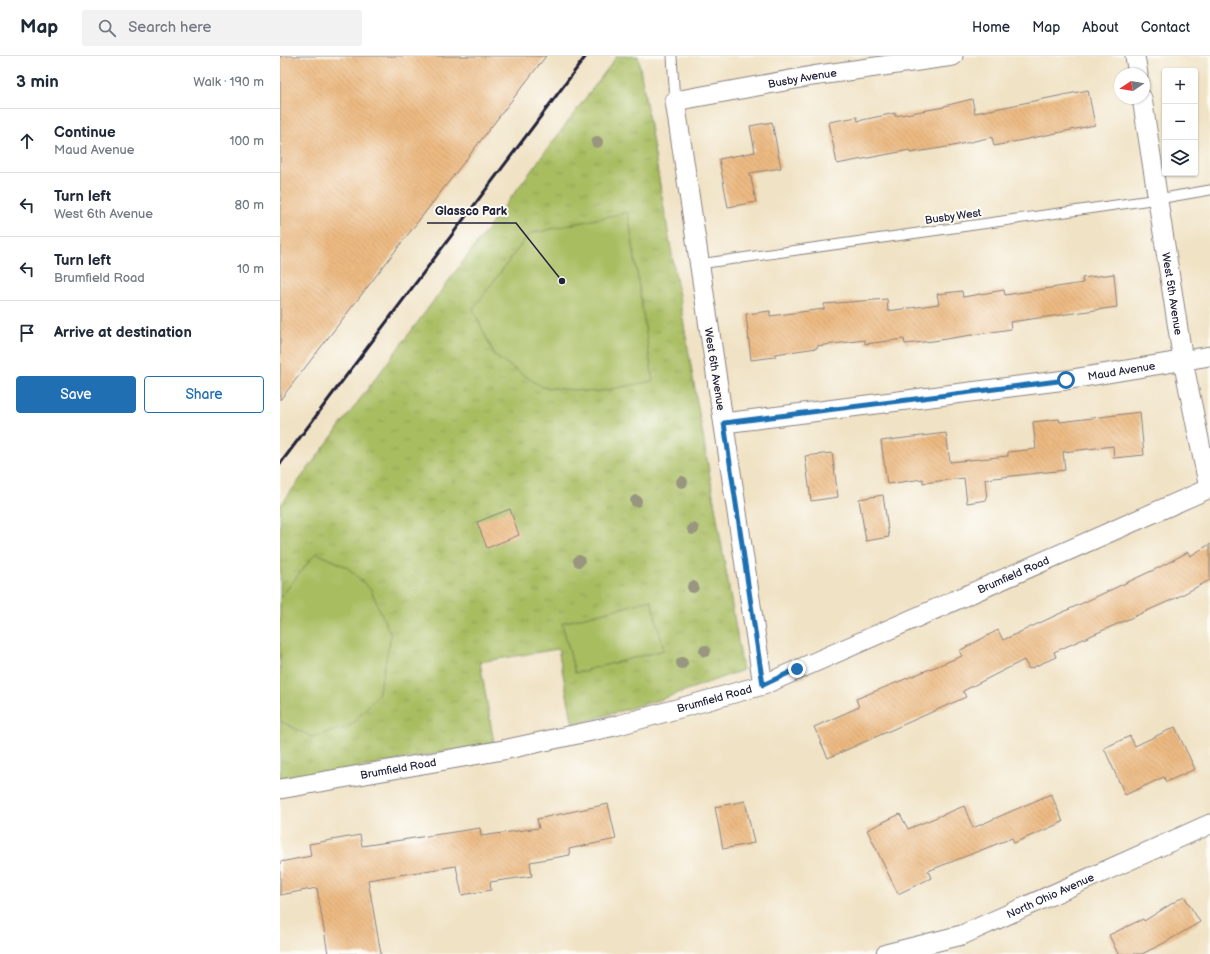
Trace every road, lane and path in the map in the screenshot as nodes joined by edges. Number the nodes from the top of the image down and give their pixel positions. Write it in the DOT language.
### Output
graph roads {
  1 [pos="672,56"];
  2 [pos="953,56"];
  3 [pos="1135,56"];
  4 [pos="1137,68"];
  5 [pos="675,101"];
  6 [pos="1143,104"];
  7 [pos="1210,190"];
  8 [pos="1158,199"];
  9 [pos="699,264"];
  10 [pos="1210,356"];
  11 [pos="1184,361"];
  12 [pos="724,423"];
  13 [pos="1210,488"];
  14 [pos="763,685"];
  15 [pos="280,789"];
  16 [pos="1210,824"];
  17 [pos="886,954"];
  1 -- 5 [label="lane"];
  2 -- 5 [label="street, Busby Avenue"];
  3 -- 4 [label="street"];
  5 -- 9 [label="street, West 6th Avenue"];
  6 -- 8 [label="street, West 5th Avenue"];
  7 -- 8 [label="lane, Busby West"];
  8 -- 9 [label="lane, Busby West"];
  8 -- 11 [label="street, West 5th Avenue"];
  9 -- 12 [label="street, West 6th Avenue"];
  10 -- 11 [label="street, Maud Avenue"];
  11 -- 12 [label="street, Maud Avenue"];
  11 -- 13 [label="street, West 5th Avenue"];
  12 -- 14 [label="street, West 6th Avenue"];
  13 -- 14 [label="street, Brumfield Road"];
  14 -- 15 [label="street, Brumfield Road"];
  16 -- 17 [label="street, North Ohio Avenue"];
}
